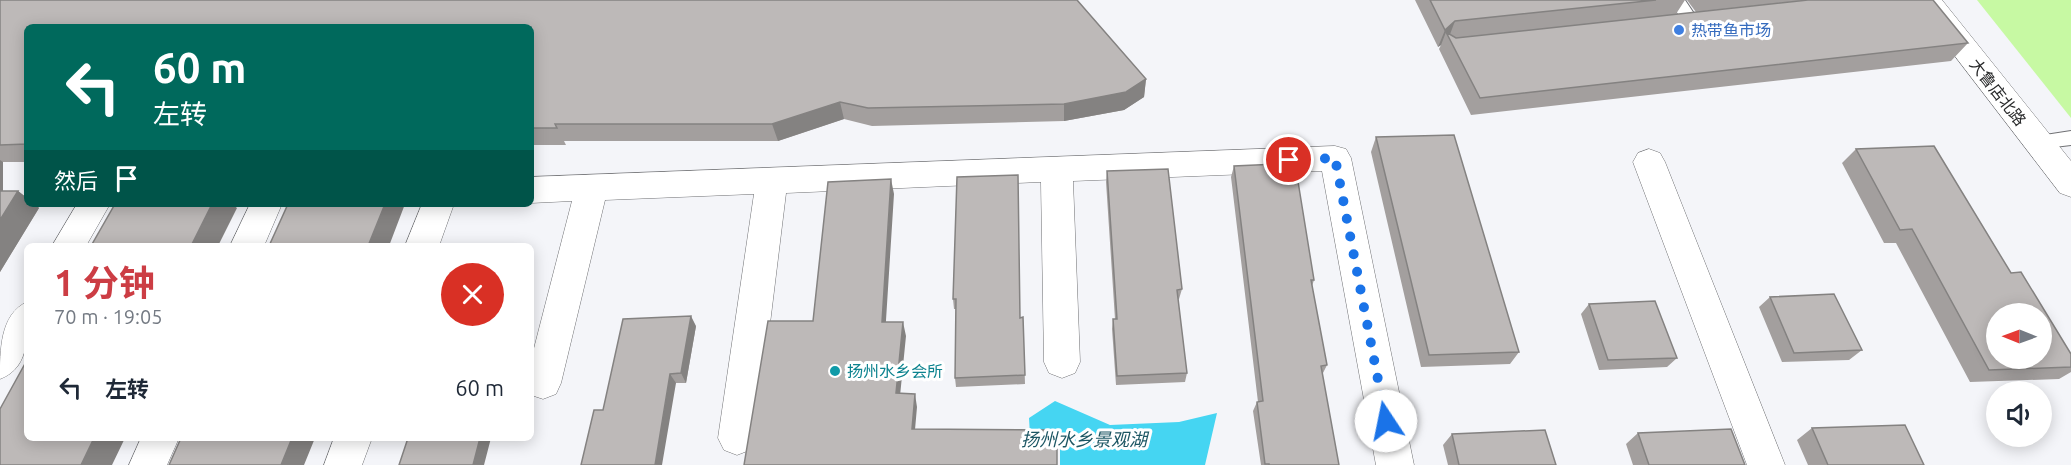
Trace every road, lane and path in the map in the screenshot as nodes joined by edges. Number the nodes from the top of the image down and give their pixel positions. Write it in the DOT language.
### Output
graph roads {
  1 [pos="1677,0"];
  2 [pos="1926,0"];
  3 [pos="1713,18"];
  4 [pos="1691,21"];
  5 [pos="1668,23"];
  6 [pos="2071,138"];
  7 [pos="2038,142"];
  8 [pos="1648,162"];
  9 [pos="1056,169"];
  10 [pos="772,180"];
  11 [pos="2071,184"];
  12 [pos="592,187"];
  13 [pos="534,190"];
  14 [pos="92,207"];
  15 [pos="265,207"];
  16 [pos="437,207"];
  17 [pos="71,243"];
  18 [pos="248,243"];
  19 [pos="423,243"];
  20 [pos="24,322"];
  21 [pos="1062,362"];
  22 [pos="0,363"];
  23 [pos="543,383"];
  24 [pos="737,438"];
  25 [pos="159,441"];
  26 [pos="352,441"];
  27 [pos="148,465"];
  28 [pos="343,465"];
  29 [pos="1395,465"];
  30 [pos="1766,465"];
  1 -- 4 [label="lane"];
  2 -- 7 [label="street, 大鲁店北路"];
  3 -- 4 [label="lane"];
  4 -- 5 [label="lane"];
  6 -- 7 [label="lane"];
  7 -- 11 [label="street, 大鲁店北路"];
  8 -- 30 [label="street"];
  9 -- 10 [label="street"];
  9 -- 21 [label="street"];
  9 -- 29 [label="street"];
  10 -- 12 [label="street"];
  10 -- 24 [label="street"];
  12 -- 13 [label="street"];
  12 -- 23 [label="street"];
  14 -- 17 [label="street"];
  15 -- 18 [label="street"];
  16 -- 19 [label="street"];
  20 -- 22 [label="street"];
  25 -- 27 [label="street"];
  26 -- 28 [label="street"];
}
